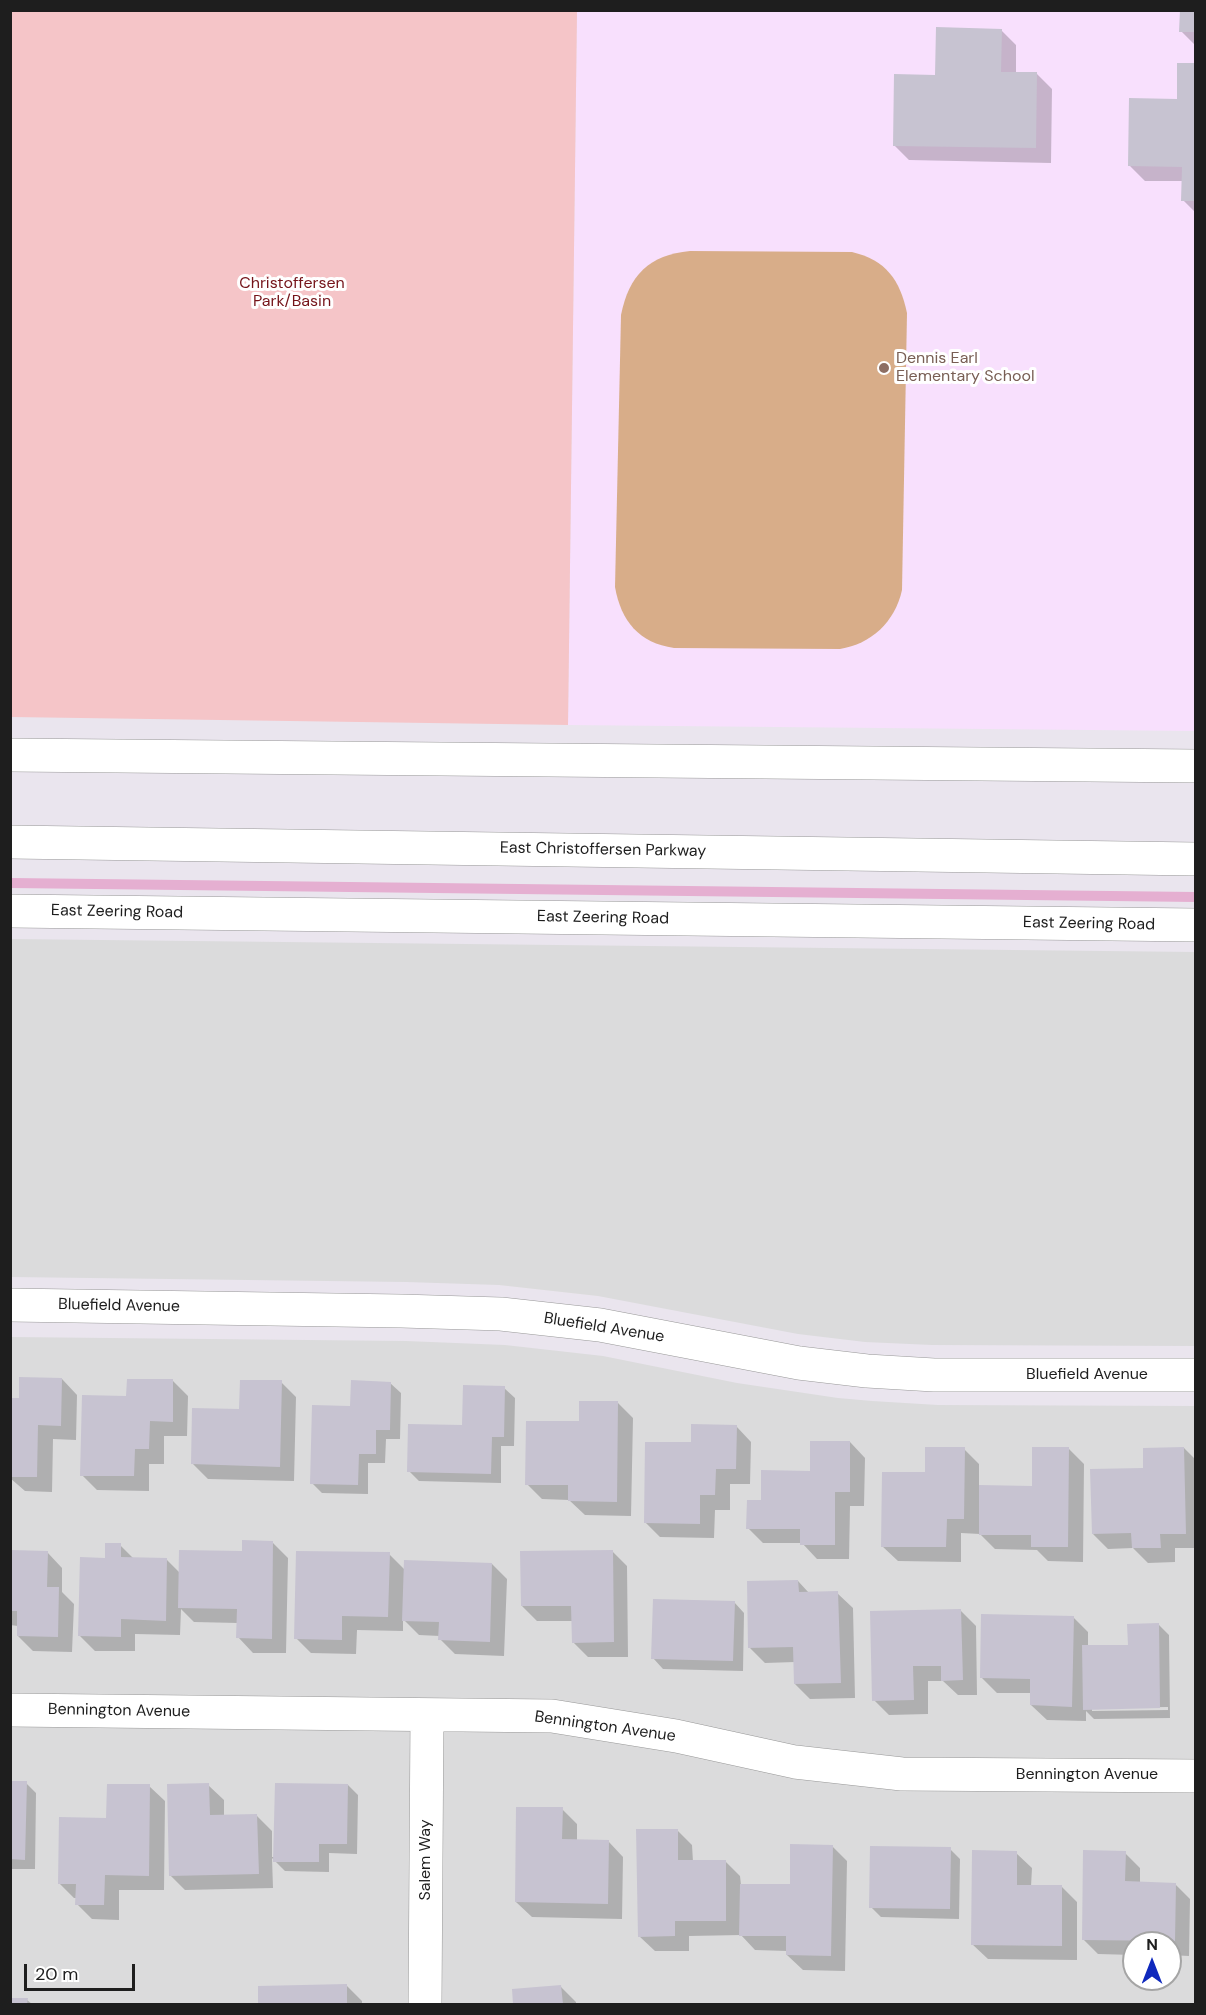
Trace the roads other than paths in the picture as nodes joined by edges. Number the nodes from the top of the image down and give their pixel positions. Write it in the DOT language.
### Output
graph roads {
  1 [pos="10,755"];
  2 [pos="1196,766"];
  3 [pos="10,842"];
  4 [pos="1196,859"];
  5 [pos="10,911"];
  6 [pos="1196,925"];
  7 [pos="10,1305"];
  8 [pos="1196,1376"];
  9 [pos="10,1710"];
  10 [pos="427,1715"];
  11 [pos="1196,1776"];
  12 [pos="425,2004"];
  1 -- 2 [label="street"];
  3 -- 4 [label="street, East Christoffersen Parkway"];
  5 -- 6 [label="street, East Zeering Road"];
  7 -- 8 [label="street, Bluefield Avenue"];
  9 -- 10 [label="street, Bennington Avenue"];
  10 -- 11 [label="street, Bennington Avenue"];
  10 -- 12 [label="street, Salem Way"];
}
